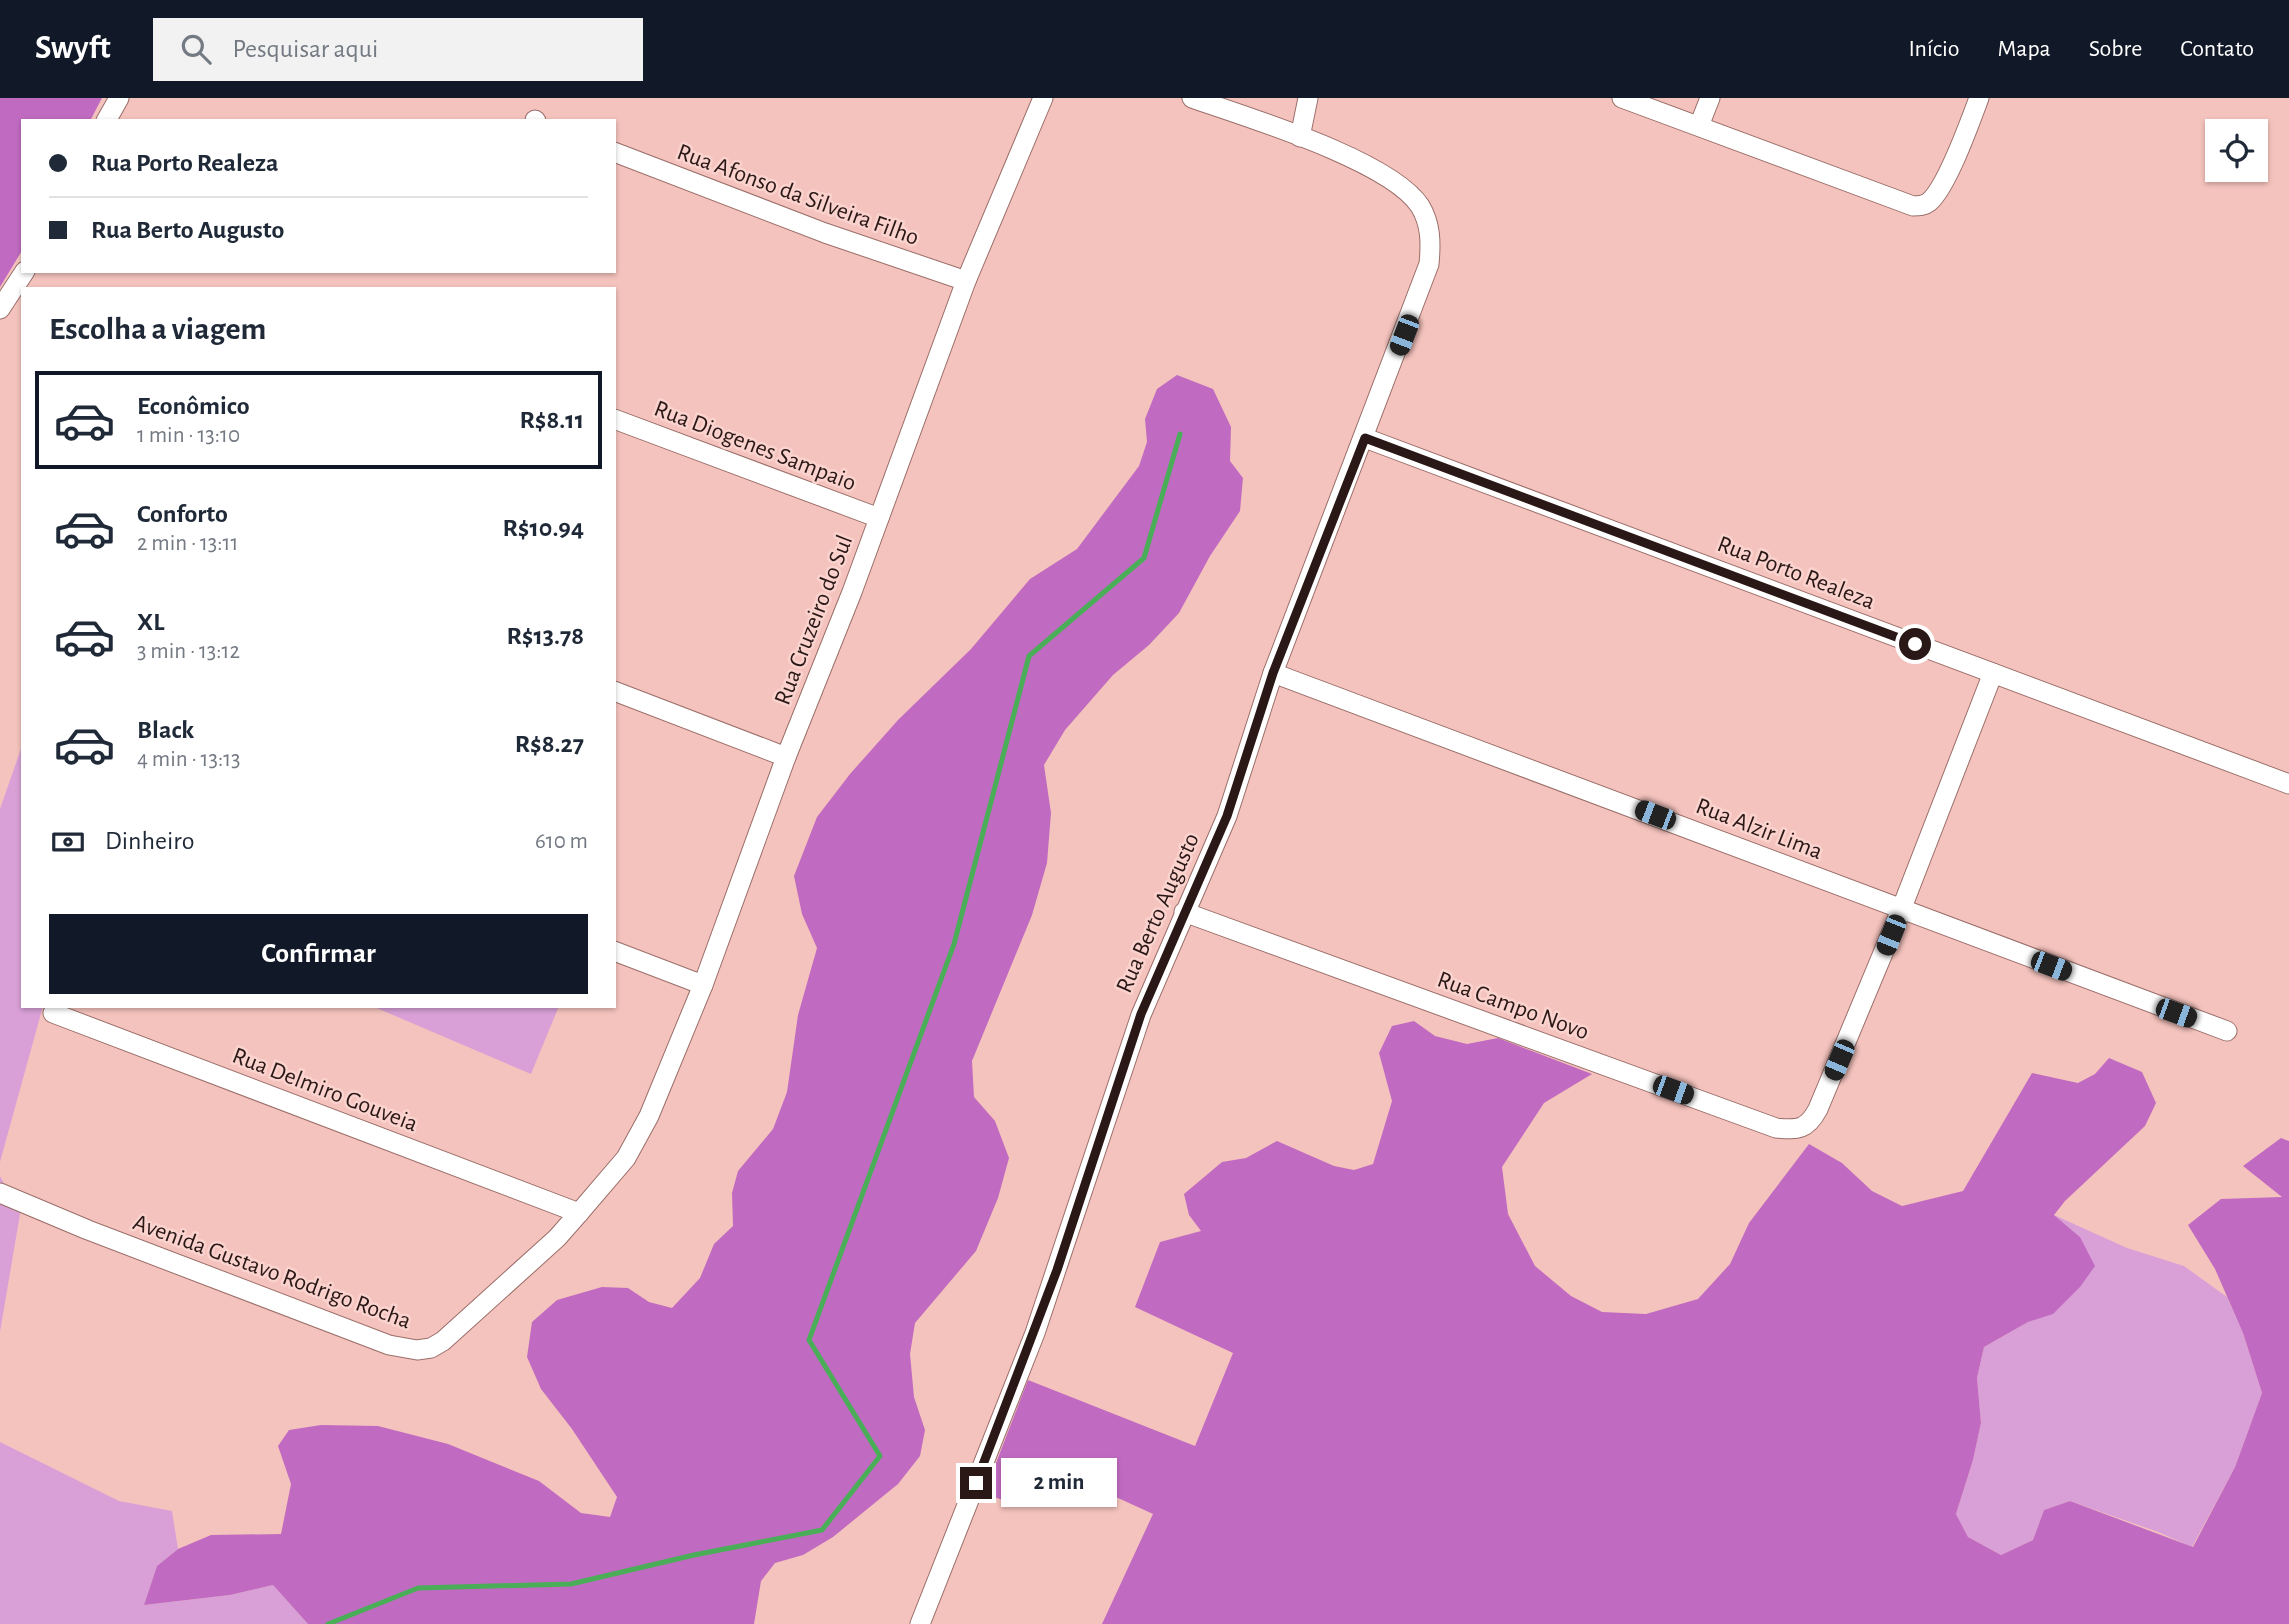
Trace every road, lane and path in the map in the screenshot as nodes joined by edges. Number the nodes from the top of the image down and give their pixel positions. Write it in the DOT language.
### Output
graph roads {
  1 [pos="119,98"];
  2 [pos="1044,98"];
  3 [pos="1192,98"];
  4 [pos="1308,98"];
  5 [pos="1622,98"];
  6 [pos="1710,98"];
  7 [pos="1979,98"];
  8 [pos="107,119"];
  9 [pos="1699,126"];
  10 [pos="1300,137"];
  11 [pos="616,153"];
  12 [pos="24,273"];
  13 [pos="966,281"];
  14 [pos="0,309"];
  15 [pos="616,420"];
  16 [pos="1365,438"];
  17 [pos="879,519"];
  18 [pos="1273,673"];
  19 [pos="1993,673"];
  20 [pos="616,692"];
  21 [pos="786,757"];
  22 [pos="2289,784"];
  23 [pos="1901,910"];
  24 [pos="1184,912"];
  25 [pos="616,952"];
  26 [pos="703,985"];
  27 [pos="52,1013"];
  28 [pos="2227,1031"];
  29 [pos="626,1158"];
  30 [pos="0,1194"];
  31 [pos="579,1213"];
  32 [pos="920,1624"];
  1 -- 8 [label="street"];
  2 -- 13 [label="street, Rua Cruzeiro do Sul"];
  3 -- 10 [label="street"];
  4 -- 10 [label="street"];
  5 -- 9 [label="street"];
  6 -- 9 [label="street"];
  7 -- 9 [label="street"];
  10 -- 16 [label="street, Rua Berto Augusto"];
  11 -- 13 [label="street, Rua Afonso da Silveira Filho"];
  12 -- 14 [label="street"];
  13 -- 17 [label="street, Rua Cruzeiro do Sul"];
  15 -- 17 [label="street, Rua Diogenes Sampaio"];
  16 -- 18 [label="street, Rua Berto Augusto"];
  16 -- 19 [label="street, Rua Porto Realeza"];
  17 -- 21 [label="street, Rua Cruzeiro do Sul"];
  18 -- 23 [label="street, Rua Alzir Lima"];
  18 -- 24 [label="street, Rua Berto Augusto"];
  19 -- 22 [label="street, Rua Porto Realeza"];
  19 -- 23 [label="street"];
  20 -- 21 [label="street"];
  21 -- 26 [label="street, Rua Cruzeiro do Sul"];
  23 -- 24 [label="street, Rua Campo Novo"];
  23 -- 28 [label="street, Rua Alzir Lima"];
  24 -- 32 [label="street, Rua Berto Augusto"];
  25 -- 26 [label="street"];
  26 -- 29 [label="street, Rua Cruzeiro do Sul"];
  27 -- 31 [label="street, Rua Delmiro Gouveia"];
  29 -- 31 [label="street, Avenida Gustavo Rodrigo Rocha"];
  30 -- 31 [label="street, Avenida Gustavo Rodrigo Rocha"];
}
